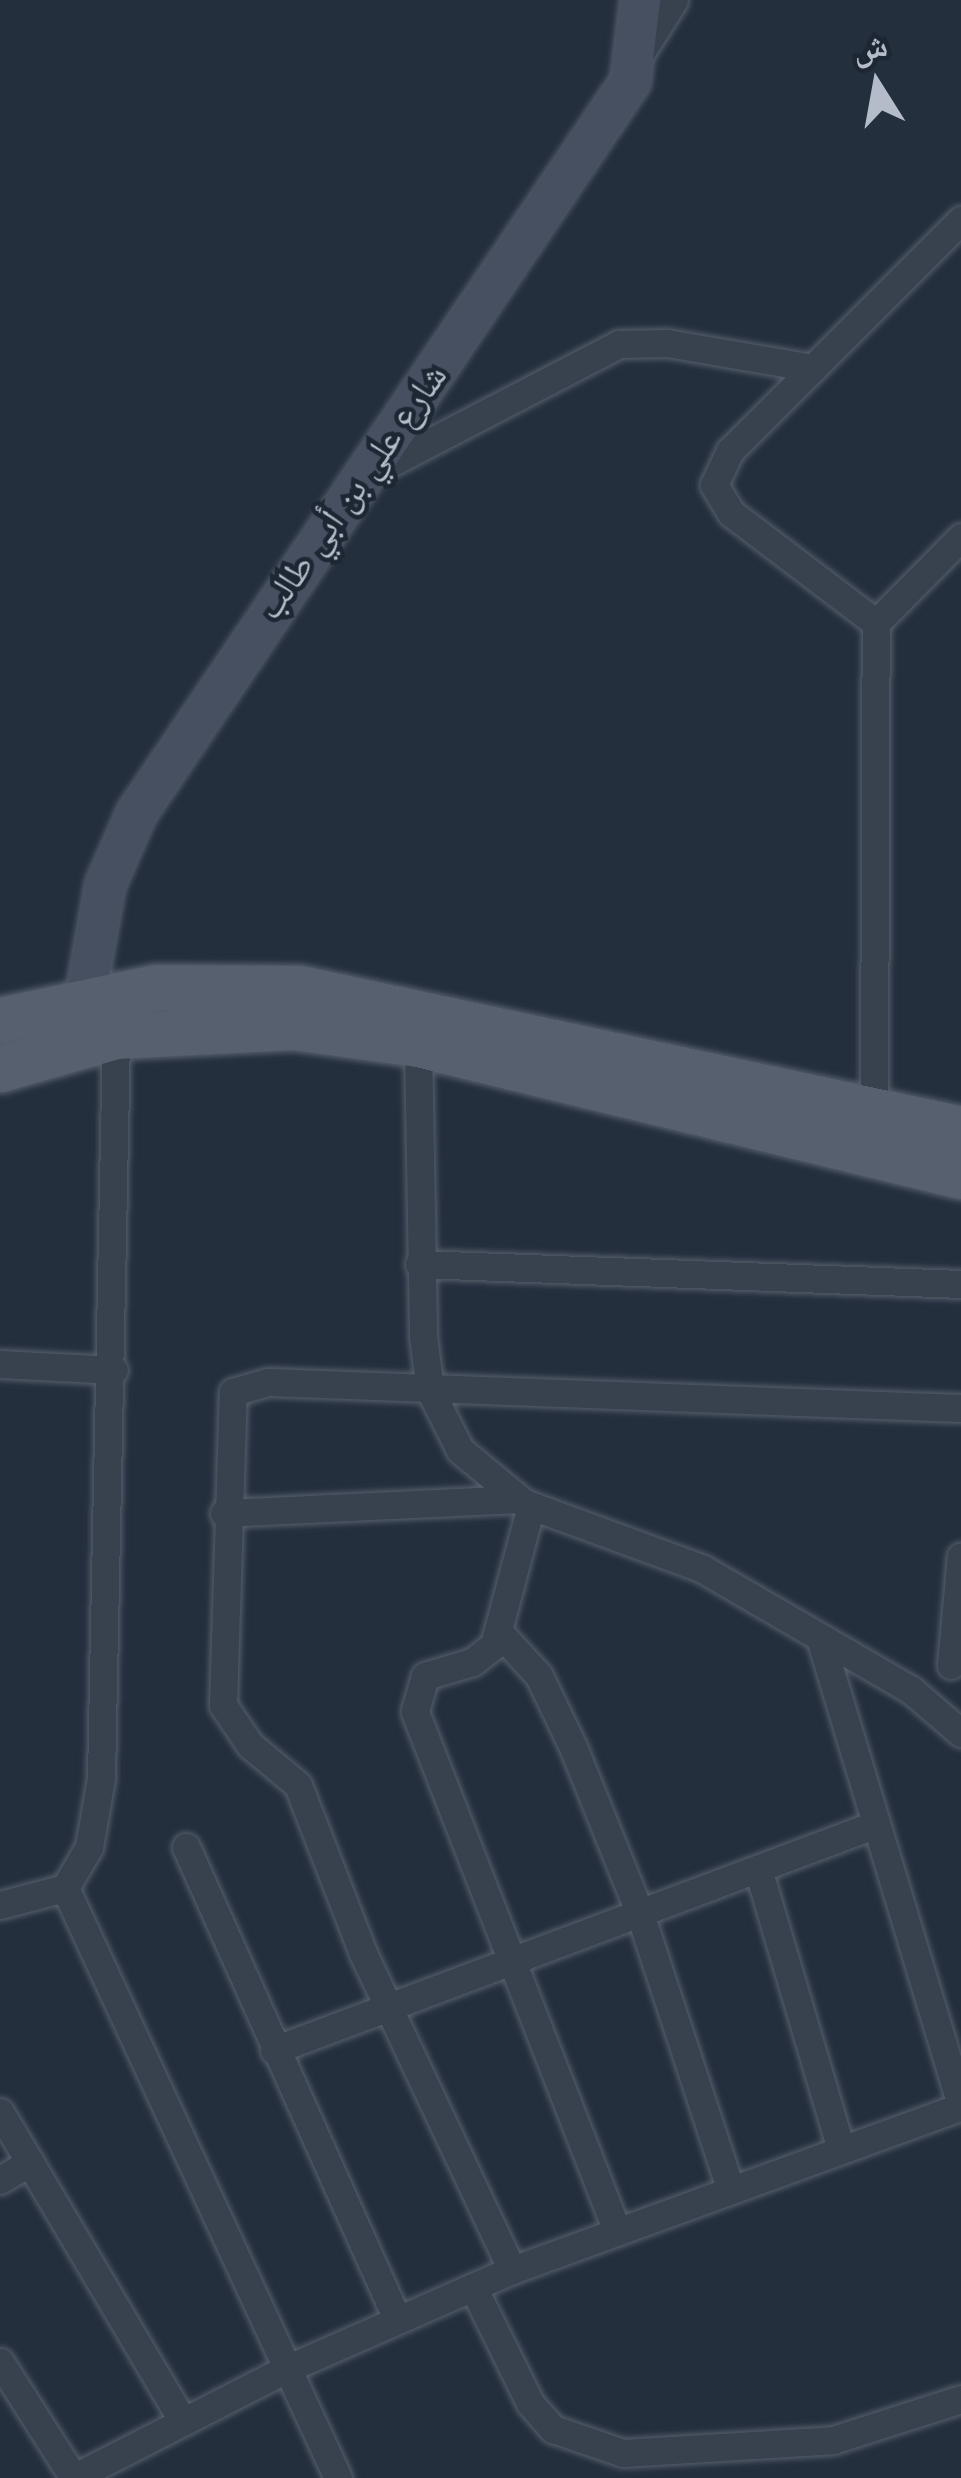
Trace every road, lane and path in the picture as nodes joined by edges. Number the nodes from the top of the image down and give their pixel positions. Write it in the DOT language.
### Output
graph roads {
  1 [pos="640,0"];
  2 [pos="674,0"];
  3 [pos="638,58"];
  4 [pos="961,220"];
  5 [pos="813,368"];
  6 [pos="370,473"];
  7 [pos="961,537"];
  8 [pos="876,623"];
  9 [pos="85,997"];
  10 [pos="0,1020"];
  11 [pos="116,1036"];
  12 [pos="418,1044"];
  13 [pos="0,1070"];
  14 [pos="874,1112"];
  15 [pos="961,1129"];
  16 [pos="961,1176"];
  17 [pos="418,1264"];
  18 [pos="961,1284"];
  19 [pos="0,1364"];
  20 [pos="114,1370"];
  21 [pos="430,1390"];
  22 [pos="961,1408"];
  23 [pos="524,1502"];
  24 [pos="224,1513"];
  25 [pos="961,1556"];
  26 [pos="500,1632"];
  27 [pos="821,1641"];
  28 [pos="956,1664"];
  29 [pos="911,1690"];
  30 [pos="961,1733"];
  31 [pos="874,1826"];
  32 [pos="186,1847"];
  33 [pos="758,1869"];
  34 [pos="64,1888"];
  35 [pos="0,1905"];
  36 [pos="640,1914"];
  37 [pos="516,1958"];
  38 [pos="386,2002"];
  39 [pos="274,2050"];
  40 [pos="961,2106"];
  41 [pos="0,2112"];
  42 [pos="841,2149"];
  43 [pos="30,2162"];
  44 [pos="0,2180"];
  45 [pos="730,2188"];
  46 [pos="617,2231"];
  47 [pos="512,2270"];
  48 [pos="473,2287"];
  49 [pos="397,2319"];
  50 [pos="0,2362"];
  51 [pos="284,2370"];
  52 [pos="961,2398"];
  53 [pos="183,2421"];
  54 [pos="712,2464"];
  55 [pos="74,2478"];
  56 [pos="338,2478"];
  1 -- 3 [label="street"];
  2 -- 3 [label="street"];
  3 -- 6 [label="street, شارع علي بن أبي طالب"];
  4 -- 5 [label="street"];
  5 -- 6 [label="street"];
  5 -- 8 [label="street"];
  6 -- 9 [label="street, شارع علي بن أبي طالب"];
  7 -- 8 [label="street"];
  8 -- 14 [label="street"];
  9 -- 10 [label="main road"];
  9 -- 14 [label="main road"];
  11 -- 12 [label="main road"];
  11 -- 13 [label="main road"];
  11 -- 20 [label="street"];
  12 -- 16 [label="main road"];
  12 -- 17 [label="street"];
  14 -- 15 [label="main road"];
  17 -- 18 [label="street"];
  17 -- 21 [label="street"];
  19 -- 20 [label="street"];
  20 -- 34 [label="street"];
  21 -- 22 [label="street"];
  21 -- 23 [label="street"];
  21 -- 24 [label="street"];
  23 -- 24 [label="street"];
  23 -- 26 [label="street"];
  23 -- 27 [label="street"];
  24 -- 38 [label="street"];
  25 -- 28 [label="street"];
  26 -- 36 [label="street"];
  26 -- 37 [label="street"];
  27 -- 29 [label="street"];
  27 -- 31 [label="street"];
  28 -- 29 [label="street"];
  29 -- 30 [label="street"];
  31 -- 33 [label="street"];
  31 -- 40 [label="street"];
  32 -- 39 [label="street"];
  33 -- 36 [label="street"];
  33 -- 42 [label="street"];
  34 -- 35 [label="street"];
  34 -- 51 [label="street"];
  36 -- 37 [label="street"];
  36 -- 45 [label="street"];
  37 -- 38 [label="street"];
  37 -- 46 [label="street"];
  38 -- 39 [label="street"];
  38 -- 47 [label="street"];
  39 -- 49 [label="street"];
  40 -- 42 [label="street"];
  41 -- 43 [label="street"];
  42 -- 45 [label="street"];
  43 -- 44 [label="street"];
  43 -- 53 [label="street"];
  45 -- 46 [label="street"];
  46 -- 47 [label="street"];
  47 -- 48 [label="street"];
  48 -- 49 [label="street"];
  48 -- 54 [label="street"];
  49 -- 51 [label="street"];
  50 -- 55 [label="street"];
  51 -- 53 [label="street"];
  51 -- 56 [label="street"];
  52 -- 54 [label="street"];
  53 -- 55 [label="street"];
}
